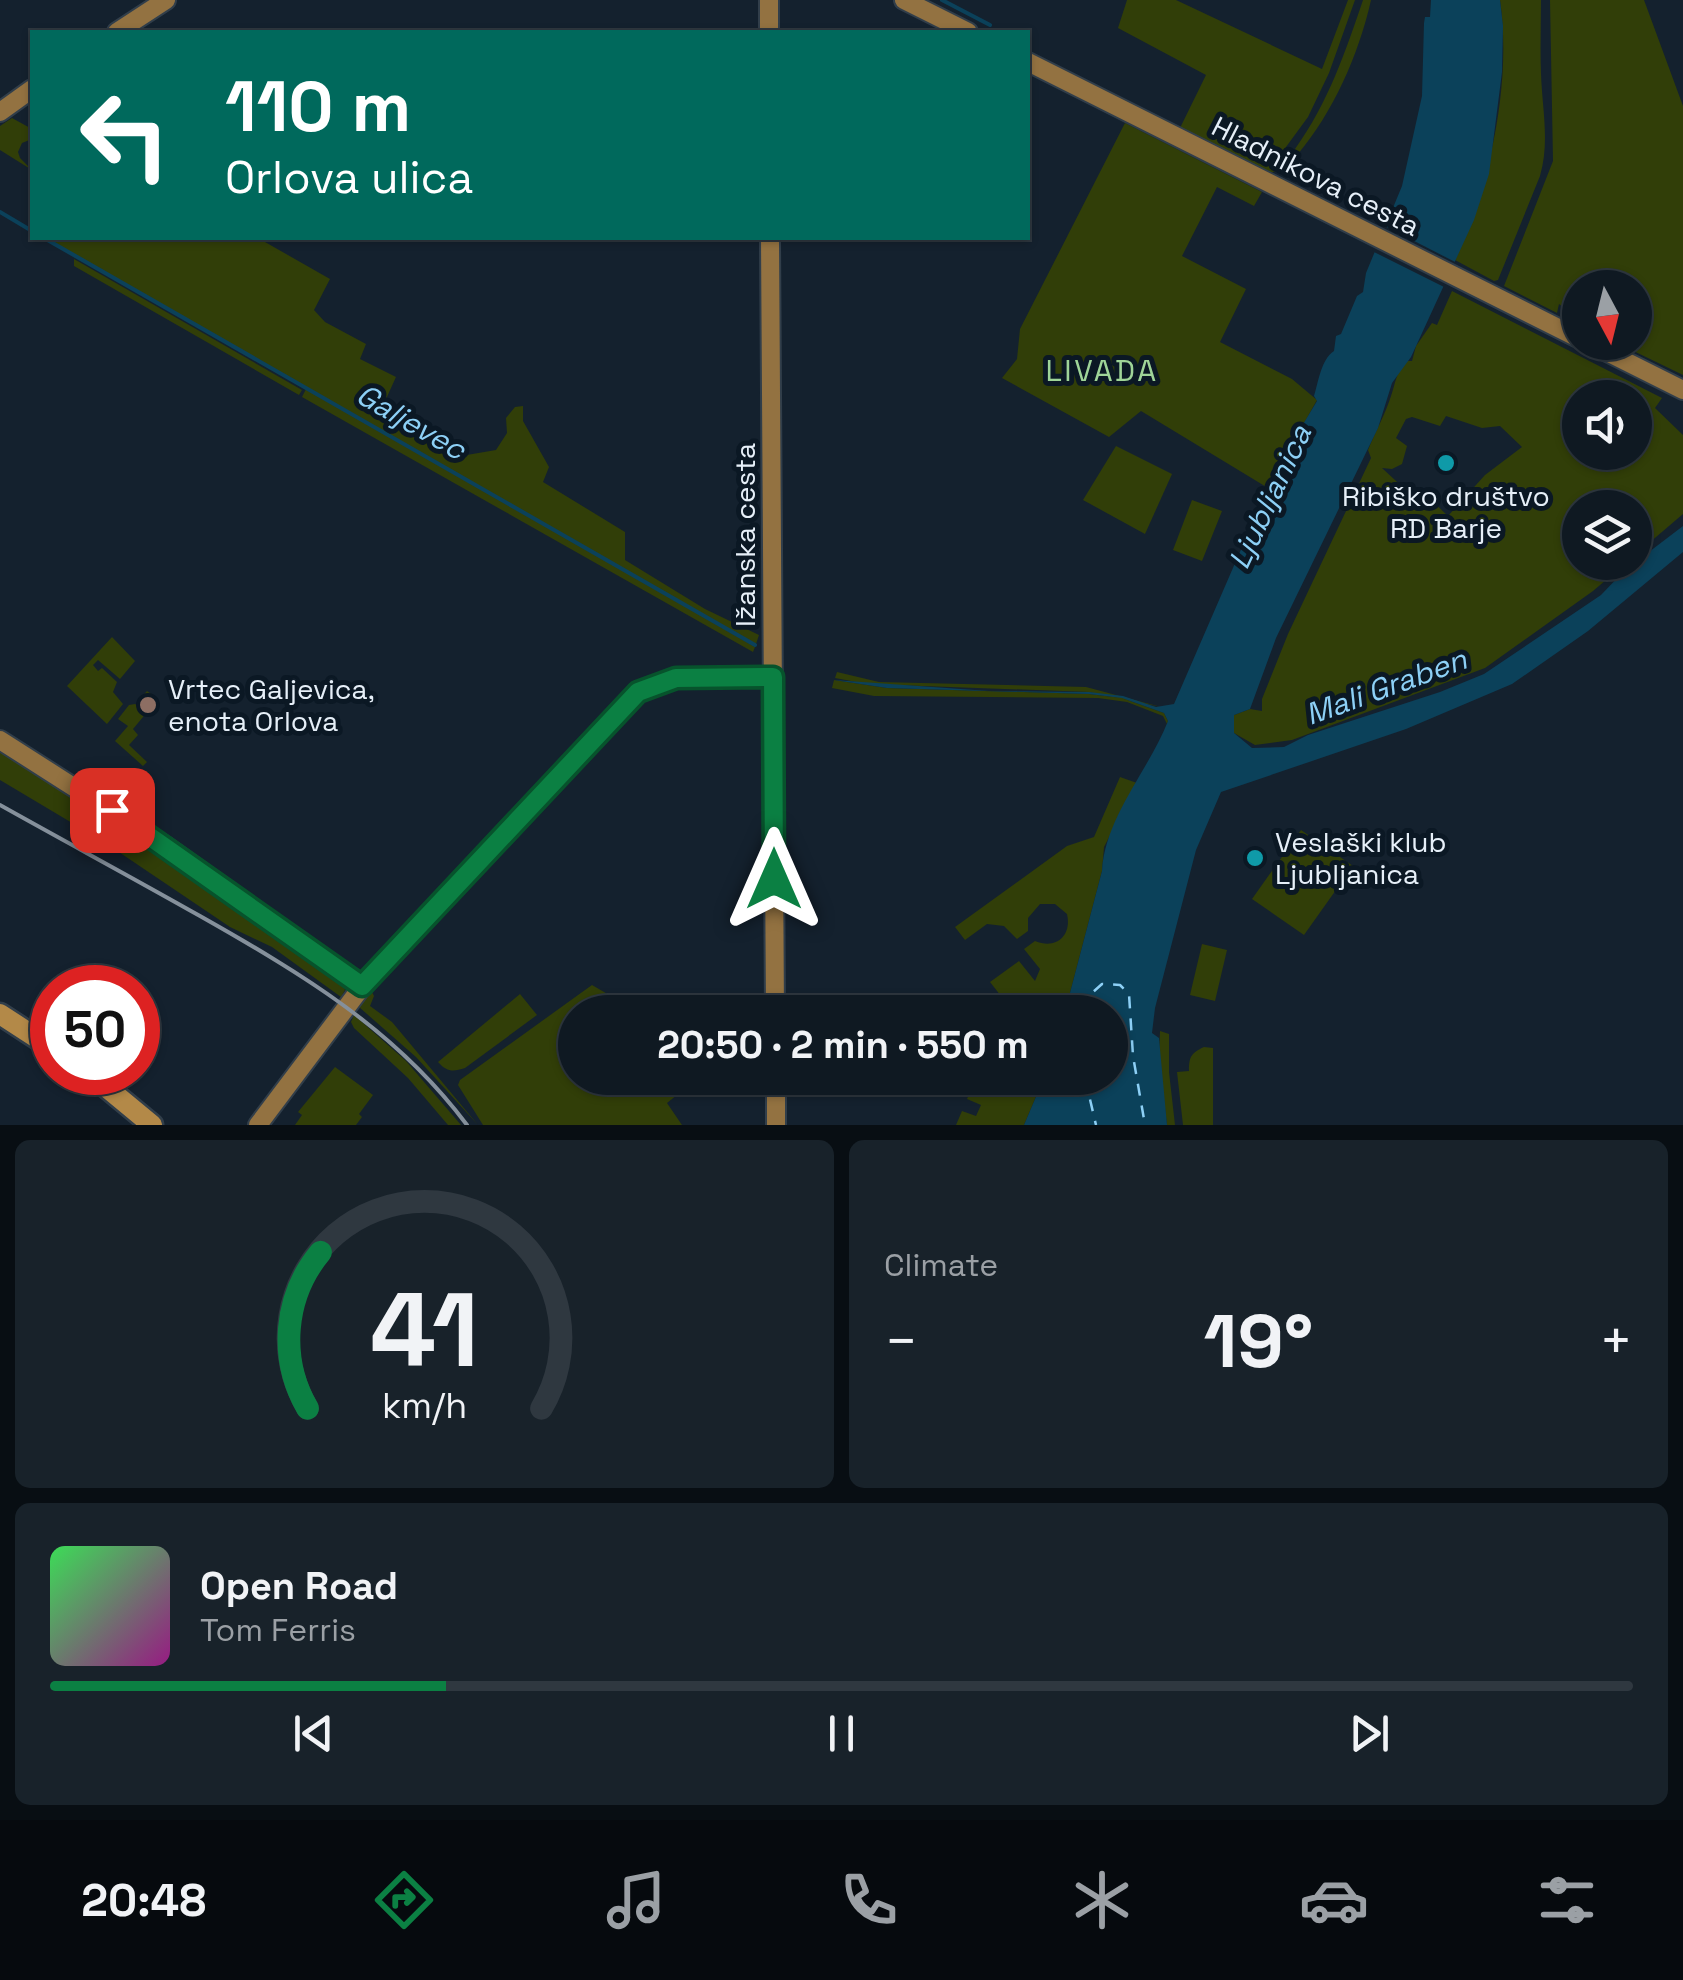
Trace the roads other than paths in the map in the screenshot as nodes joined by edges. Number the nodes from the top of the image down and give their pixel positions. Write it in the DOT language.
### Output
graph roads {
  1 [pos="166,0"];
  2 [pos="770,0"];
  3 [pos="904,0"];
  4 [pos="119,30"];
  5 [pos="769,30"];
  6 [pos="964,30"];
  7 [pos="1030,63"];
  8 [pos="30,91"];
  9 [pos="0,112"];
  10 [pos="770,240"];
  11 [pos="1562,330"];
  12 [pos="1624,360"];
  13 [pos="1683,390"];
  14 [pos="773,677"];
  15 [pos="0,740"];
  16 [pos="362,986"];
  17 [pos="775,995"];
  18 [pos="0,1014"];
  19 [pos="30,1034"];
  20 [pos="116,1095"];
  21 [pos="776,1095"];
  22 [pos="152,1125"];
  23 [pos="258,1125"];
  24 [pos="776,1125"];
  1 -- 4 [label="main road"];
  2 -- 5 [label="main road"];
  3 -- 6 [label="main road"];
  7 -- 11 [label="main road, Hladnikova cesta"];
  8 -- 9 [label="main road"];
  10 -- 14 [label="main road, Ižanska cesta"];
  12 -- 13 [label="main road"];
  14 -- 16 [label="main road"];
  14 -- 17 [label="main road, Ižanska cesta"];
  15 -- 16 [label="main road"];
  16 -- 23 [label="main road"];
  18 -- 19 [label="main road"];
  20 -- 22 [label="main road"];
  21 -- 24 [label="main road"];
}
